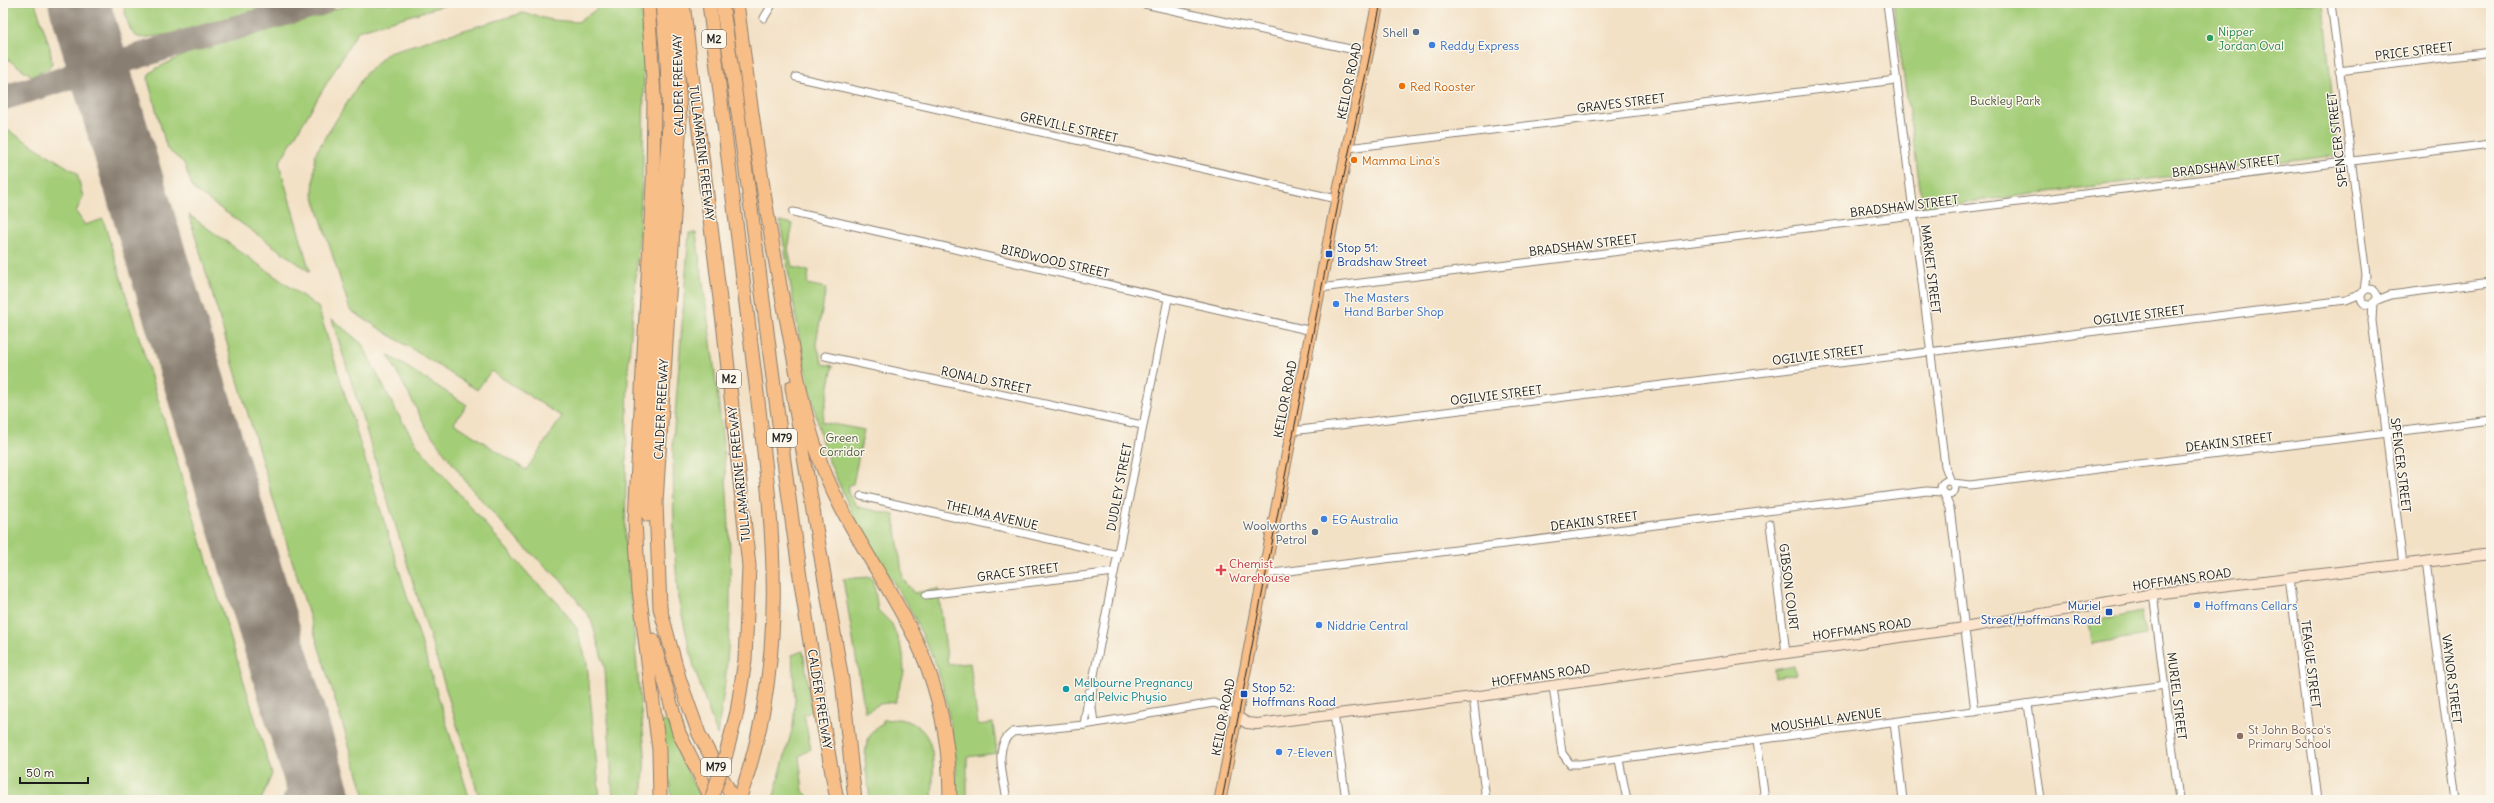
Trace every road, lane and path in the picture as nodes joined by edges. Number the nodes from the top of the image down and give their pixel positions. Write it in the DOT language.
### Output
graph roads {
  1 [pos="648,3"];
  2 [pos="662,3"];
  3 [pos="675,3"];
  4 [pos="683,3"];
  5 [pos="709,3"];
  6 [pos="722,3"];
  7 [pos="737,3"];
  8 [pos="774,3"];
  9 [pos="1140,3"];
  10 [pos="1378,3"];
  11 [pos="1887,3"];
  12 [pos="2331,3"];
  13 [pos="764,18"];
  14 [pos="2491,52"];
  15 [pos="1368,53"];
  16 [pos="2339,71"];
  17 [pos="796,77"];
  18 [pos="1896,80"];
  19 [pos="2491,144"];
  20 [pos="1348,148"];
  21 [pos="2350,162"];
  22 [pos="1337,199"];
  23 [pos="793,212"];
  24 [pos="1913,216"];
  25 [pos="2366,275"];
  26 [pos="2491,282"];
  27 [pos="779,284"];
  28 [pos="1320,288"];
  29 [pos="2373,291"];
  30 [pos="2362,293"];
  31 [pos="2390,295"];
  32 [pos="1168,299"];
  33 [pos="2346,300"];
  34 [pos="2374,302"];
  35 [pos="2364,303"];
  36 [pos="2372,321"];
  37 [pos="1312,331"];
  38 [pos="1930,352"];
  39 [pos="825,356"];
  40 [pos="2491,420"];
  41 [pos="1142,425"];
  42 [pos="1292,431"];
  43 [pos="2386,434"];
  44 [pos="1945,466"];
  45 [pos="1952,482"];
  46 [pos="1970,485"];
  47 [pos="1943,488"];
  48 [pos="1953,492"];
  49 [pos="861,496"];
  50 [pos="1950,508"];
  51 [pos="1770,524"];
  52 [pos="2491,554"];
  53 [pos="1118,555"];
  54 [pos="2426,561"];
  55 [pos="638,564"];
  56 [pos="2403,565"];
  57 [pos="1114,572"];
  58 [pos="1264,574"];
  59 [pos="2289,578"];
  60 [pos="2153,594"];
  61 [pos="926,595"];
  62 [pos="660,608"];
  63 [pos="1964,628"];
  64 [pos="1786,653"];
  65 [pos="1093,680"];
  66 [pos="2165,685"];
  67 [pos="1553,686"];
  68 [pos="1473,697"];
  69 [pos="2028,704"];
  70 [pos="1975,711"];
  71 [pos="1334,714"];
  72 [pos="1237,717"];
  73 [pos="1894,722"];
  74 [pos="1094,723"];
  75 [pos="1084,724"];
  76 [pos="1757,741"];
  77 [pos="1622,760"];
  78 [pos="660,800"];
  79 [pos="711,800"];
  80 [pos="734,800"];
  81 [pos="738,800"];
  82 [pos="837,800"];
  83 [pos="855,800"];
  84 [pos="950,800"];
  85 [pos="1007,800"];
  86 [pos="1220,800"];
  87 [pos="1346,800"];
  88 [pos="1486,800"];
  89 [pos="1627,800"];
  90 [pos="1765,800"];
  91 [pos="1903,800"];
  92 [pos="2041,800"];
  93 [pos="2180,800"];
  94 [pos="2318,800"];
  95 [pos="2456,800"];
  1 -- 55 [label="highway"];
  2 -- 62 [label="highway"];
  3 -- 62 [label="highway, CALDER FREEWAY / M79"];
  4 -- 79 [label="highway, TULLAMARINE FREEWAY / M2, bridge"];
  5 -- 81 [label="highway, M2"];
  6 -- 82 [label="highway, CALDER FREEWAY / M79"];
  7 -- 27 [label="highway"];
  8 -- 13 [label="street"];
  9 -- 15 [label="street"];
  10 -- 15 [label="main road, KEILOR ROAD"];
  11 -- 18 [label="street, MARKET STREET"];
  12 -- 16 [label="street, SPENCER STREET"];
  14 -- 16 [label="street, PRICE STREET"];
  15 -- 20 [label="main road, KEILOR ROAD"];
  16 -- 21 [label="street, SPENCER STREET"];
  17 -- 22 [label="street, GREVILLE STREET"];
  18 -- 20 [label="street, GRAVES STREET"];
  18 -- 24 [label="street, MARKET STREET"];
  19 -- 21 [label="street, BRADSHAW STREET"];
  20 -- 22 [label="main road, KEILOR ROAD"];
  21 -- 24 [label="street, BRADSHAW STREET"];
  21 -- 25 [label="street, SPENCER STREET"];
  22 -- 28 [label="main road, KEILOR ROAD"];
  23 -- 32 [label="street, BIRDWOOD STREET"];
  24 -- 28 [label="street, BRADSHAW STREET"];
  24 -- 38 [label="street, MARKET STREET"];
  25 -- 29 [label="street, SPENCER STREET"];
  25 -- 30 [label="street, SPENCER STREET"];
  26 -- 31 [label="street"];
  27 -- 83 [label="highway"];
  27 -- 84 [label="highway"];
  28 -- 37 [label="main road, KEILOR ROAD"];
  29 -- 30 [label="street, OGILVIE STREET"];
  29 -- 31 [label="street"];
  29 -- 34 [label="street, SPENCER STREET"];
  30 -- 33 [label="street, OGILVIE STREET"];
  30 -- 35 [label="street, SPENCER STREET"];
  31 -- 34 [label="street"];
  32 -- 37 [label="street, BIRDWOOD STREET"];
  32 -- 41 [label="street, DUDLEY STREET"];
  33 -- 35 [label="street, OGILVIE STREET"];
  33 -- 38 [label="street, OGILVIE STREET"];
  34 -- 35 [label="street, OGILVIE STREET"];
  34 -- 36 [label="street, SPENCER STREET"];
  35 -- 36 [label="street, SPENCER STREET"];
  36 -- 43 [label="street, SPENCER STREET"];
  37 -- 42 [label="main road, KEILOR ROAD"];
  38 -- 42 [label="street, OGILVIE STREET"];
  38 -- 44 [label="street, MARKET STREET"];
  39 -- 41 [label="street, RONALD STREET"];
  40 -- 43 [label="street, DEAKIN STREET"];
  41 -- 53 [label="street, DUDLEY STREET"];
  42 -- 58 [label="main road, KEILOR ROAD"];
  43 -- 46 [label="street, DEAKIN STREET"];
  43 -- 56 [label="street, SPENCER STREET"];
  44 -- 45 [label="street, MARKET STREET"];
  44 -- 47 [label="street, MARKET STREET"];
  45 -- 46 [label="street, DEAKIN STREET"];
  45 -- 47 [label="street, DEAKIN STREET"];
  45 -- 48 [label="street, MARKET STREET"];
  46 -- 48 [label="street, DEAKIN STREET"];
  47 -- 48 [label="street, DEAKIN STREET"];
  47 -- 50 [label="street, MARKET STREET"];
  47 -- 58 [label="street, DEAKIN STREET"];
  48 -- 50 [label="street, MARKET STREET"];
  49 -- 53 [label="street, THELMA AVENUE"];
  50 -- 63 [label="street, MARKET STREET"];
  51 -- 64 [label="street, GIBSON COURT"];
  52 -- 54 [label="main road, HOFFMANS ROAD"];
  53 -- 57 [label="street, DUDLEY STREET"];
  54 -- 56 [label="main road, HOFFMANS ROAD"];
  54 -- 95 [label="street, VAYNOR STREET"];
  55 -- 78 [label="highway"];
  55 -- 79 [label="highway"];
  56 -- 59 [label="main road, HOFFMANS ROAD"];
  57 -- 61 [label="street, GRACE STREET"];
  57 -- 65 [label="street, DUDLEY STREET"];
  58 -- 72 [label="main road, KEILOR ROAD"];
  59 -- 60 [label="main road, HOFFMANS ROAD"];
  59 -- 94 [label="street, TEAGUE STREET"];
  60 -- 63 [label="main road, HOFFMANS ROAD"];
  60 -- 66 [label="street, MURIEL STREET"];
  62 -- 80 [label="highway, CALDER FREEWAY / M79"];
  63 -- 64 [label="main road, HOFFMANS ROAD"];
  63 -- 70 [label="street, MARKET STREET"];
  64 -- 67 [label="main road, HOFFMANS ROAD"];
  65 -- 74 [label="street, DUDLEY STREET"];
  65 -- 75 [label="street, DUDLEY STREET"];
  66 -- 69 [label="street, MOUSHALL AVENUE"];
  66 -- 93 [label="street, MURIEL STREET"];
  67 -- 68 [label="main road, HOFFMANS ROAD"];
  67 -- 77 [label="street, MOUSHALL AVENUE"];
  68 -- 71 [label="main road, HOFFMANS ROAD"];
  68 -- 88 [label="street"];
  69 -- 70 [label="street, MOUSHALL AVENUE"];
  69 -- 92 [label="street"];
  70 -- 73 [label="street, MOUSHALL AVENUE"];
  71 -- 72 [label="main road, HOFFMANS ROAD"];
  71 -- 87 [label="street"];
  72 -- 74 [label="street"];
  72 -- 86 [label="main road, KEILOR ROAD"];
  73 -- 76 [label="street, MOUSHALL AVENUE"];
  73 -- 91 [label="street"];
  74 -- 75 [label="street"];
  75 -- 85 [label="street"];
  76 -- 77 [label="street, MOUSHALL AVENUE"];
  76 -- 90 [label="street"];
  77 -- 89 [label="street"];
}
